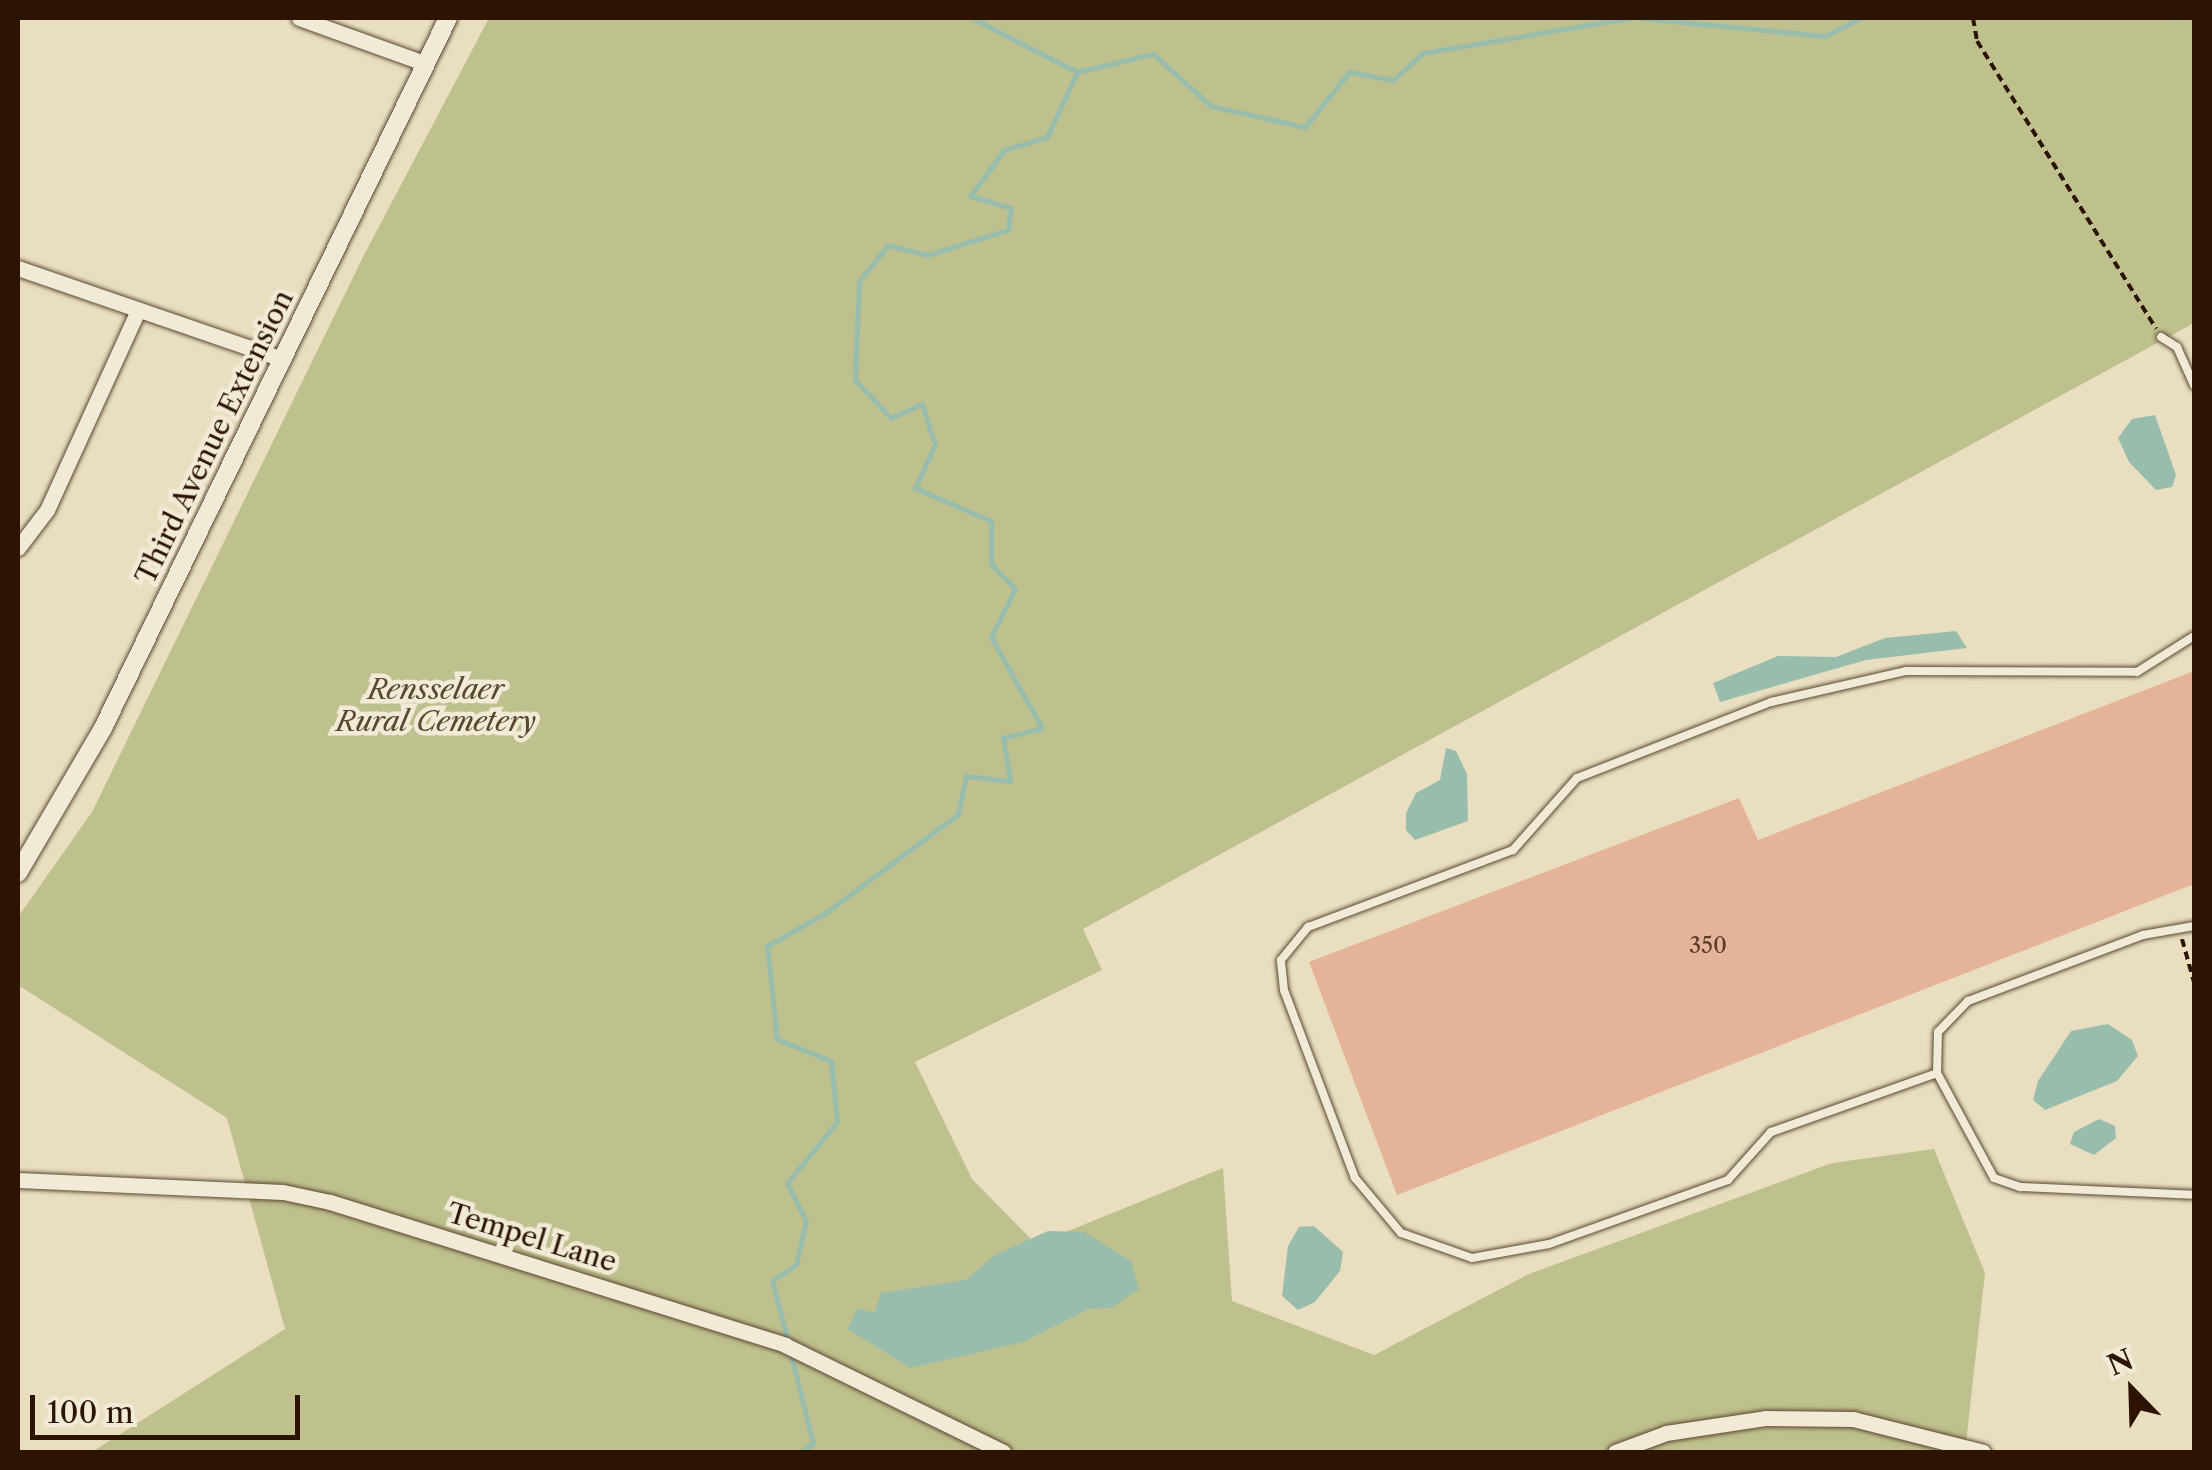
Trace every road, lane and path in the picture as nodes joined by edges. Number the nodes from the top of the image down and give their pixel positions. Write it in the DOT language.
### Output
graph roads {
  1 [pos="299,18"];
  2 [pos="448,18"];
  3 [pos="1973,18"];
  4 [pos="424,62"];
  5 [pos="18,268"];
  6 [pos="138,310"];
  7 [pos="2161,338"];
  8 [pos="284,359"];
  9 [pos="2194,384"];
  10 [pos="18,548"];
  11 [pos="2194,636"];
  12 [pos="18,873"];
  13 [pos="2194,926"];
  14 [pos="2180,928"];
  15 [pos="2194,982"];
  16 [pos="1937,1073"];
  17 [pos="18,1180"];
  18 [pos="2194,1195"];
  19 [pos="1003,1452"];
  20 [pos="1615,1452"];
  21 [pos="1983,1452"];
  1 -- 4 [label="street"];
  2 -- 4 [label="street, Third Avenue Extension"];
  3 -- 7 [label="path"];
  4 -- 8 [label="street, Third Avenue Extension"];
  5 -- 6 [label="street"];
  6 -- 8 [label="street"];
  6 -- 10 [label="street"];
  7 -- 9 [label="lane"];
  8 -- 12 [label="street, Third Avenue Extension"];
  11 -- 16 [label="lane"];
  13 -- 14 [label="lane"];
  14 -- 15 [label="path"];
  14 -- 16 [label="lane"];
  16 -- 18 [label="lane"];
  17 -- 19 [label="street, Tempel Lane"];
  20 -- 21 [label="street"];
}
